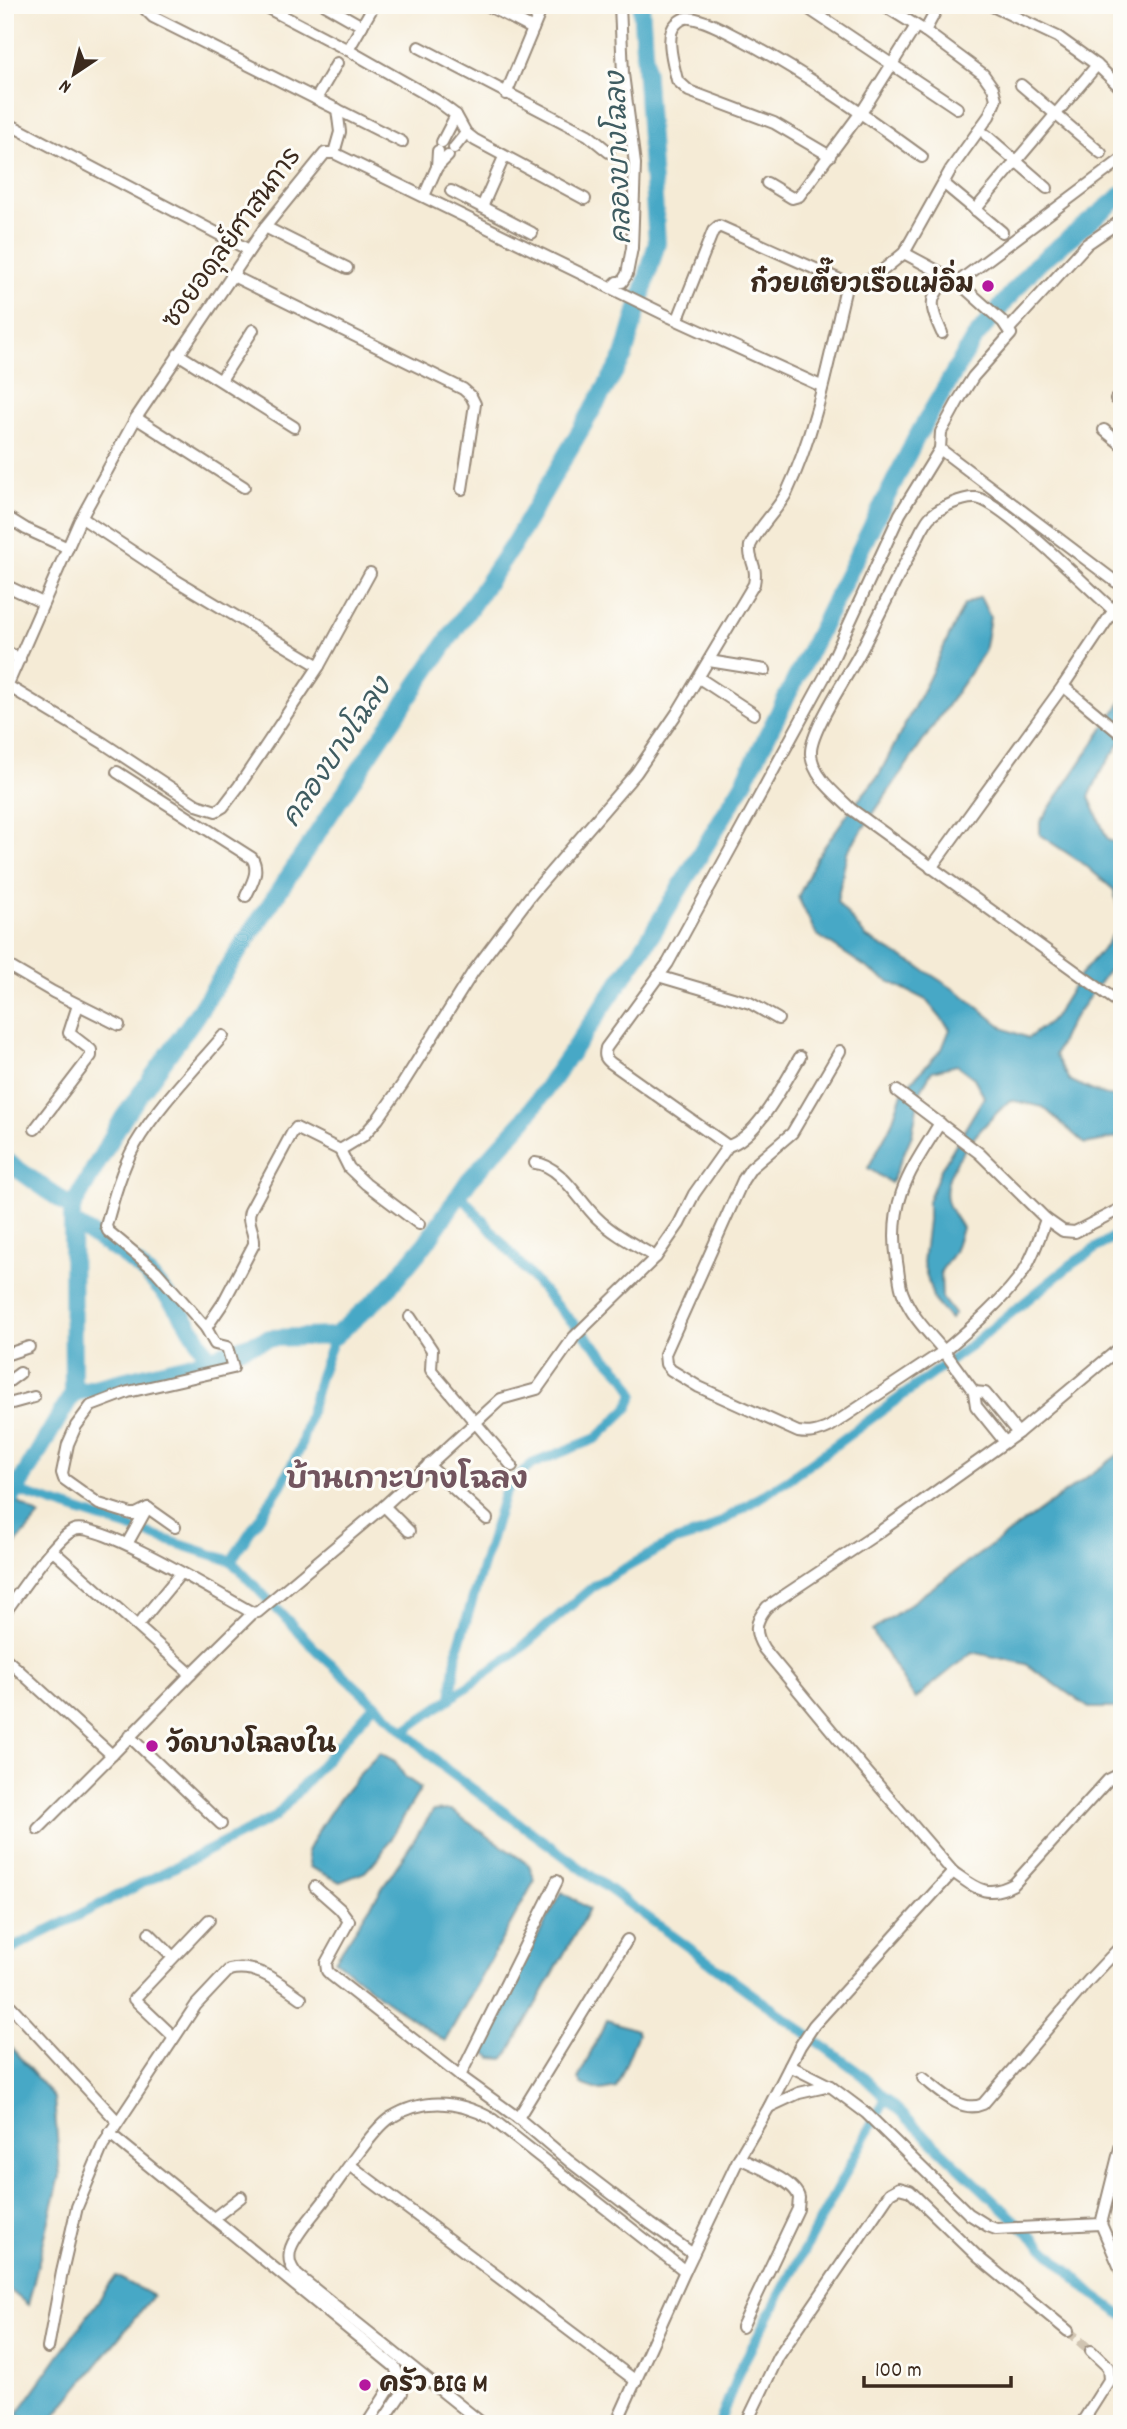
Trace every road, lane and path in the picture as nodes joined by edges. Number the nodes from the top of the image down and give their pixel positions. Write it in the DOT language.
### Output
graph roads {
  1 [pos="146,5"];
  2 [pos="261,5"];
  3 [pos="325,5"];
  4 [pos="374,5"];
  5 [pos="487,5"];
  6 [pos="543,5"];
  7 [pos="620,5"];
  8 [pos="803,5"];
  9 [pos="883,5"];
  10 [pos="939,5"];
  11 [pos="990,5"];
  12 [pos="1118,5"];
  13 [pos="1122,9"];
  14 [pos="362,26"];
  15 [pos="533,29"];
  16 [pos="921,29"];
  17 [pos="419,47"];
  18 [pos="348,50"];
  19 [pos="337,63"];
  20 [pos="891,65"];
  21 [pos="1097,65"];
  22 [pos="1021,85"];
  23 [pos="1122,89"];
  24 [pos="506,94"];
  25 [pos="316,99"];
  26 [pos="957,108"];
  27 [pos="337,109"];
  28 [pos="861,113"];
  29 [pos="1056,113"];
  30 [pos="456,115"];
  31 [pos="5,122"];
  32 [pos="466,133"];
  33 [pos="986,135"];
  34 [pos="402,142"];
  35 [pos="446,149"];
  36 [pos="609,152"];
  37 [pos="334,153"];
  38 [pos="1101,153"];
  39 [pos="830,156"];
  40 [pos="504,157"];
  41 [pos="922,157"];
  42 [pos="1122,159"];
  43 [pos="1015,161"];
  44 [pos="767,183"];
  45 [pos="948,187"];
  46 [pos="1047,188"];
  47 [pos="451,191"];
  48 [pos="424,196"];
  49 [pos="585,199"];
  50 [pos="482,207"];
  51 [pos="975,210"];
  52 [pos="1122,220"];
  53 [pos="265,227"];
  54 [pos="1002,232"];
  55 [pos="531,233"];
  56 [pos="248,250"];
  57 [pos="904,253"];
  58 [pos="347,268"];
  59 [pos="231,275"];
  60 [pos="954,280"];
  61 [pos="848,283"];
  62 [pos="612,288"];
  63 [pos="674,318"];
  64 [pos="1006,326"];
  65 [pos="253,330"];
  66 [pos="942,333"];
  67 [pos="178,354"];
  68 [pos="221,380"];
  69 [pos="821,386"];
  70 [pos="136,418"];
  71 [pos="294,427"];
  72 [pos="1104,430"];
  73 [pos="1122,445"];
  74 [pos="940,449"];
  75 [pos="244,488"];
  76 [pos="462,489"];
  77 [pos="5,516"];
  78 [pos="82,518"];
  79 [pos="68,548"];
  80 [pos="370,573"];
  81 [pos="1122,583"];
  82 [pos="5,585"];
  83 [pos="1122,597"];
  84 [pos="43,603"];
  85 [pos="1112,610"];
  86 [pos="5,651"];
  87 [pos="20,659"];
  88 [pos="709,661"];
  89 [pos="319,666"];
  90 [pos="765,670"];
  91 [pos="699,678"];
  92 [pos="1063,686"];
  93 [pos="7,689"];
  94 [pos="754,714"];
  95 [pos="1122,735"];
  96 [pos="117,772"];
  97 [pos="931,868"];
  98 [pos="246,896"];
  99 [pos="5,964"];
  100 [pos="658,976"];
  101 [pos="78,1005"];
  102 [pos="1122,1005"];
  103 [pos="778,1019"];
  104 [pos="119,1026"];
  105 [pos="223,1036"];
  106 [pos="840,1051"];
  107 [pos="800,1057"];
  108 [pos="897,1091"];
  109 [pos="940,1123"];
  110 [pos="35,1129"];
  111 [pos="728,1146"];
  112 [pos="340,1150"];
  113 [pos="534,1163"];
  114 [pos="1122,1208"];
  115 [pos="1046,1219"];
  116 [pos="419,1224"];
  117 [pos="656,1257"];
  118 [pos="410,1317"];
  119 [pos="206,1328"];
  120 [pos="1122,1346"];
  121 [pos="29,1347"];
  122 [pos="947,1354"];
  123 [pos="5,1355"];
  124 [pos="20,1373"];
  125 [pos="5,1384"];
  126 [pos="974,1392"];
  127 [pos="34,1398"];
  128 [pos="5,1405"];
  129 [pos="476,1421"];
  130 [pos="1018,1433"];
  131 [pos="1005,1442"];
  132 [pos="428,1465"];
  133 [pos="512,1466"];
  134 [pos="384,1506"];
  135 [pos="147,1509"];
  136 [pos="487,1519"];
  137 [pos="175,1527"];
  138 [pos="409,1531"];
  139 [pos="127,1544"];
  140 [pos="52,1550"];
  141 [pos="181,1573"];
  142 [pos="5,1612"];
  143 [pos="255,1612"];
  144 [pos="138,1625"];
  145 [pos="5,1658"];
  146 [pos="191,1674"];
  147 [pos="129,1736"];
  148 [pos="112,1755"];
  149 [pos="1122,1773"];
  150 [pos="221,1824"];
  151 [pos="38,1829"];
  152 [pos="953,1872"];
  153 [pos="557,1881"];
  154 [pos="315,1887"];
  155 [pos="209,1920"];
  156 [pos="149,1933"];
  157 [pos="627,1940"];
  158 [pos="1122,1945"];
  159 [pos="173,1957"];
  160 [pos="300,1998"];
  161 [pos="5,2000"];
  162 [pos="174,2037"];
  163 [pos="790,2066"];
  164 [pos="460,2076"];
  165 [pos="923,2078"];
  166 [pos="830,2087"];
  167 [pos="769,2107"];
  168 [pos="518,2118"];
  169 [pos="117,2121"];
  170 [pos="109,2133"];
  171 [pos="1122,2140"];
  172 [pos="738,2158"];
  173 [pos="350,2165"];
  174 [pos="241,2197"];
  175 [pos="214,2218"];
  176 [pos="1101,2224"];
  177 [pos="693,2254"];
  178 [pos="685,2271"];
  179 [pos="1122,2273"];
  180 [pos="742,2328"];
  181 [pos="1068,2331"];
  182 [pos="48,2348"];
  183 [pos="1091,2351"];
  184 [pos="636,2381"];
  185 [pos="402,2393"];
  186 [pos="367,2424"];
  187 [pos="381,2424"];
  188 [pos="483,2424"];
  189 [pos="616,2424"];
  190 [pos="746,2424"];
  191 [pos="1081,2424"];
  1 -- 25 [label="street"];
  2 -- 18 [label="street"];
  3 -- 14 [label="street"];
  4 -- 14 [label="street"];
  5 -- 15 [label="street"];
  6 -- 15 [label="street"];
  7 -- 62 [label="street"];
  8 -- 20 [label="street"];
  9 -- 16 [label="street"];
  10 -- 16 [label="street"];
  11 -- 21 [label="street"];
  12 -- 13 [label="street"];
  14 -- 18 [label="street"];
  15 -- 24 [label="street"];
  16 -- 20 [label="street"];
  16 -- 57 [label="street"];
  17 -- 24 [label="street"];
  18 -- 30 [label="street"];
  19 -- 25 [label="street"];
  20 -- 26 [label="street"];
  20 -- 28 [label="street"];
  21 -- 23 [label="street"];
  21 -- 29 [label="street"];
  22 -- 29 [label="street"];
  24 -- 36 [label="street"];
  25 -- 27 [label="street"];
  27 -- 34 [label="street"];
  27 -- 37 [label="street"];
  28 -- 39 [label="street"];
  28 -- 39 [label="street"];
  28 -- 41 [label="street"];
  29 -- 38 [label="street"];
  29 -- 43 [label="street"];
  30 -- 32 [label="street"];
  30 -- 35 [label="street"];
  31 -- 56 [label="street"];
  32 -- 35 [label="street"];
  32 -- 40 [label="street"];
  33 -- 43 [label="street"];
  35 -- 48 [label="street"];
  37 -- 48 [label="street, ซอยอดุลย์ศาสนการ"];
  37 -- 53 [label="street, ซอยอดุลย์ศาสนการ"];
  39 -- 44 [label="street"];
  40 -- 49 [label="street"];
  40 -- 50 [label="street"];
  42 -- 60 [label="street"];
  43 -- 46 [label="street"];
  43 -- 51 [label="street"];
  45 -- 51 [label="street"];
  47 -- 50 [label="street"];
  48 -- 62 [label="street, ซอยอดุลย์ศาสนการ"];
  50 -- 55 [label="street"];
  51 -- 54 [label="street"];
  52 -- 64 [label="street"];
  53 -- 56 [label="street, ซอยอดุลย์ศาสนการ"];
  53 -- 58 [label="street"];
  56 -- 59 [label="street, ซอยอดุลย์ศาสนการ"];
  57 -- 60 [label="street"];
  57 -- 61 [label="street"];
  59 -- 67 [label="street, ซอยอดุลย์ศาสนการ"];
  59 -- 76 [label="street"];
  60 -- 64 [label="street"];
  60 -- 66 [label="street"];
  61 -- 63 [label="street"];
  61 -- 69 [label="street"];
  62 -- 63 [label="street, ซอยอดุลย์ศาสนการ"];
  63 -- 69 [label="street, ซอยอดุลย์ศาสนการ"];
  64 -- 74 [label="street"];
  65 -- 68 [label="street"];
  67 -- 68 [label="street"];
  67 -- 70 [label="street, ซอยอดุลย์ศาสนการ"];
  68 -- 71 [label="street"];
  69 -- 88 [label="street"];
  70 -- 75 [label="street"];
  70 -- 78 [label="street, ซอยอดุลย์ศาสนการ"];
  72 -- 73 [label="street"];
  74 -- 81 [label="street"];
  74 -- 100 [label="street"];
  77 -- 79 [label="street"];
  78 -- 79 [label="street, ซอยอดุลย์ศาสนการ"];
  78 -- 89 [label="street"];
  79 -- 84 [label="street, ซอยอดุลย์ศาสนการ"];
  80 -- 89 [label="street"];
  82 -- 84 [label="street"];
  83 -- 85 [label="street"];
  84 -- 87 [label="street, ซอยอดุลย์ศาสนการ"];
  85 -- 92 [label="street"];
  85 -- 97 [label="street"];
  86 -- 87 [label="street"];
  87 -- 93 [label="street, ซอยอดุลย์ศาสนการ"];
  88 -- 90 [label="street"];
  88 -- 91 [label="street"];
  89 -- 93 [label="street"];
  91 -- 94 [label="street"];
  91 -- 112 [label="street"];
  92 -- 95 [label="street"];
  92 -- 97 [label="street"];
  96 -- 98 [label="street"];
  97 -- 102 [label="street"];
  99 -- 101 [label="street"];
  100 -- 103 [label="street"];
  100 -- 111 [label="street"];
  101 -- 104 [label="street"];
  101 -- 110 [label="street"];
  105 -- 119 [label="street"];
  106 -- 122 [label="street"];
  107 -- 111 [label="street"];
  108 -- 109 [label="street"];
  109 -- 115 [label="street"];
  109 -- 122 [label="street"];
  111 -- 117 [label="street"];
  112 -- 116 [label="street"];
  112 -- 119 [label="street"];
  113 -- 117 [label="street"];
  114 -- 115 [label="street"];
  115 -- 122 [label="street"];
  117 -- 129 [label="street"];
  118 -- 129 [label="street"];
  119 -- 135 [label="street"];
  120 -- 130 [label="street"];
  121 -- 123 [label="street"];
  122 -- 126 [label="street"];
  124 -- 125 [label="street"];
  126 -- 130 [label="street"];
  126 -- 131 [label="street"];
  127 -- 128 [label="street"];
  129 -- 132 [label="street"];
  129 -- 133 [label="street"];
  130 -- 131 [label="street"];
  131 -- 152 [label="street"];
  132 -- 134 [label="street"];
  132 -- 136 [label="street"];
  134 -- 138 [label="street"];
  134 -- 143 [label="street"];
  135 -- 137 [label="street"];
  135 -- 139 [label="street"];
  139 -- 140 [label="street"];
  139 -- 141 [label="street"];
  140 -- 142 [label="street"];
  140 -- 144 [label="street"];
  141 -- 143 [label="street"];
  141 -- 144 [label="street"];
  143 -- 146 [label="street"];
  144 -- 146 [label="street"];
  145 -- 148 [label="street"];
  146 -- 147 [label="street"];
  147 -- 148 [label="street"];
  147 -- 150 [label="street"];
  148 -- 151 [label="street"];
  149 -- 152 [label="street"];
  152 -- 163 [label="street"];
  153 -- 164 [label="street"];
  154 -- 164 [label="street"];
  155 -- 159 [label="street"];
  156 -- 159 [label="street"];
  157 -- 168 [label="street"];
  158 -- 165 [label="street"];
  159 -- 162 [label="street"];
  160 -- 162 [label="street"];
  161 -- 169 [label="street"];
  162 -- 169 [label="street"];
  163 -- 166 [label="street"];
  163 -- 167 [label="street"];
  164 -- 168 [label="street"];
  166 -- 167 [label="street"];
  166 -- 176 [label="street"];
  167 -- 172 [label="street"];
  168 -- 177 [label="street"];
  169 -- 170 [label="street"];
  170 -- 175 [label="street"];
  170 -- 182 [label="street"];
  171 -- 176 [label="street"];
  172 -- 177 [label="street"];
  172 -- 180 [label="street"];
  173 -- 178 [label="street"];
  173 -- 184 [label="street"];
  173 -- 188 [label="street"];
  174 -- 175 [label="street"];
  175 -- 186 [label="street"];
  176 -- 179 [label="street"];
  177 -- 178 [label="street"];
  178 -- 184 [label="street"];
  181 -- 190 [label="street"];
  183 -- 191 [label="street"];
  184 -- 189 [label="street"];
  185 -- 187 [label="street"];
}
